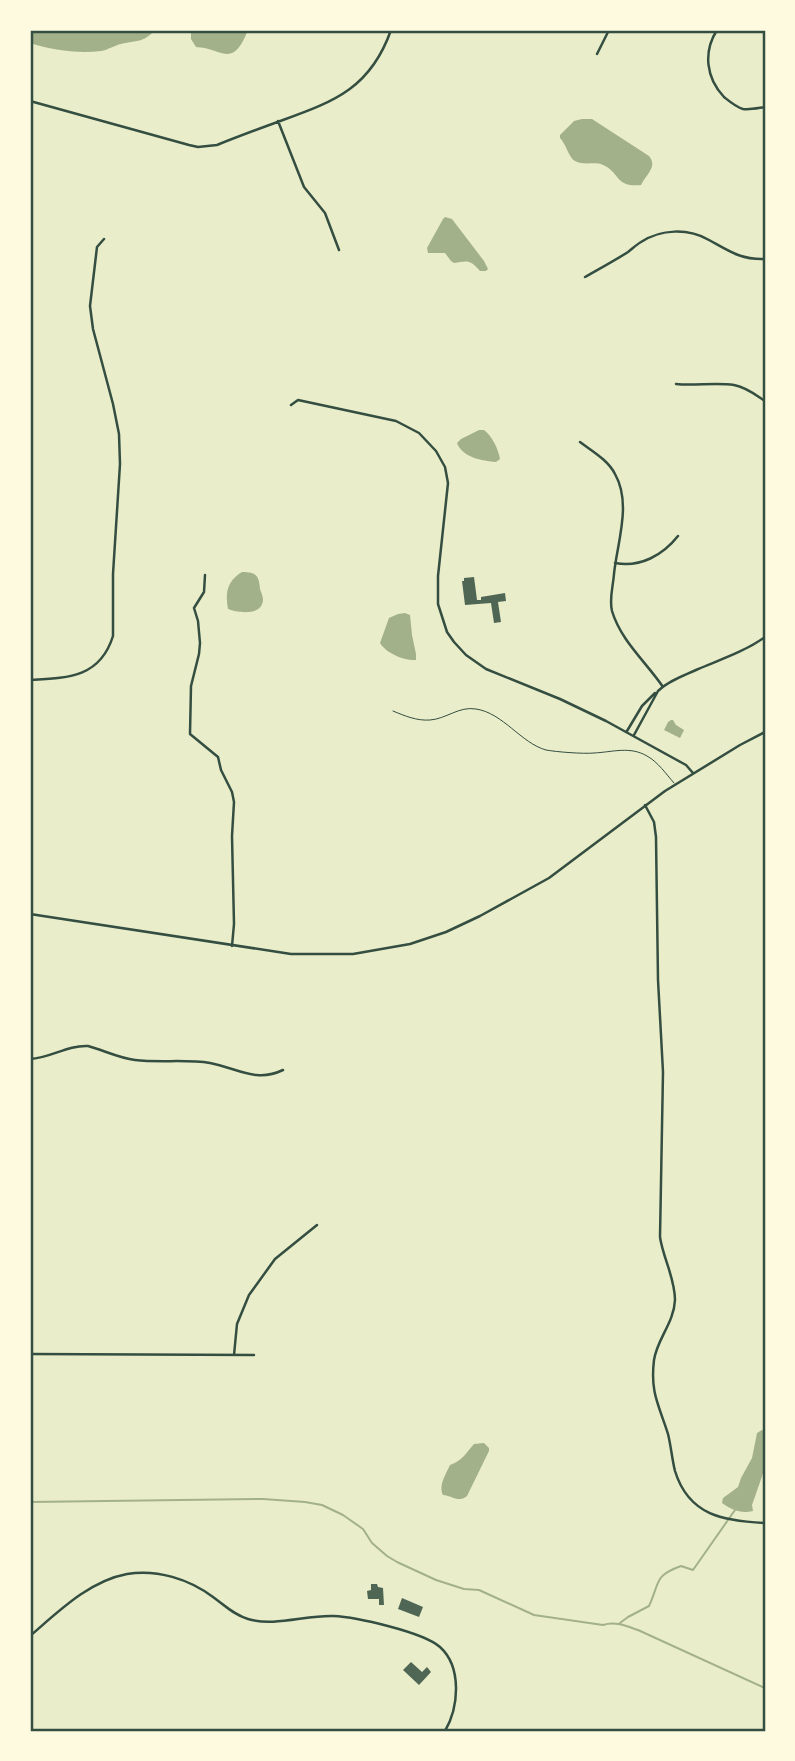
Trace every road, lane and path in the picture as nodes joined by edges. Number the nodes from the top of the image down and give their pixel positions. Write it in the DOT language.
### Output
graph roads {
  1 [pos="391,30"];
  2 [pos="609,30"];
  3 [pos="717,30"];
  4 [pos="597,54"];
  5 [pos="30,101"];
  6 [pos="765,107"];
  7 [pos="278,121"];
  8 [pos="104,239"];
  9 [pos="339,250"];
  10 [pos="765,259"];
  11 [pos="585,277"];
  12 [pos="676,384"];
  13 [pos="765,401"];
  14 [pos="291,405"];
  15 [pos="580,442"];
  16 [pos="677,536"];
  17 [pos="615,563"];
  18 [pos="205,575"];
  19 [pos="765,637"];
  20 [pos="30,680"];
  21 [pos="663,687"];
  22 [pos="657,691"];
  23 [pos="393,711"];
  24 [pos="627,732"];
  25 [pos="765,732"];
  26 [pos="634,735"];
  27 [pos="693,773"];
  28 [pos="676,784"];
  29 [pos="645,805"];
  30 [pos="30,914"];
  31 [pos="232,946"];
  32 [pos="30,1059"];
  33 [pos="284,1070"];
  34 [pos="317,1225"];
  35 [pos="30,1354"];
  36 [pos="234,1355"];
  37 [pos="254,1355"];
  38 [pos="765,1523"];
  39 [pos="30,1636"];
  40 [pos="445,1731"];
  1 -- 7 [label="street"];
  2 -- 4 [label="street"];
  3 -- 6 [label="street"];
  5 -- 7 [label="street"];
  7 -- 9 [label="street"];
  8 -- 20 [label="street"];
  10 -- 11 [label="street"];
  12 -- 13 [label="street"];
  14 -- 24 [label="street"];
  15 -- 17 [label="street"];
  16 -- 17 [label="street"];
  17 -- 21 [label="street"];
  18 -- 31 [label="street"];
  19 -- 21 [label="street"];
  21 -- 22 [label="street"];
  22 -- 24 [label="street"];
  22 -- 26 [label="street"];
  23 -- 28 [label="lane"];
  24 -- 26 [label="street"];
  25 -- 27 [label="street"];
  26 -- 27 [label="street"];
  27 -- 28 [label="street"];
  28 -- 29 [label="street"];
  29 -- 31 [label="street"];
  29 -- 38 [label="street"];
  30 -- 31 [label="street"];
  32 -- 33 [label="street"];
  34 -- 36 [label="street"];
  35 -- 36 [label="street"];
  36 -- 37 [label="street"];
  39 -- 40 [label="street"];
}
